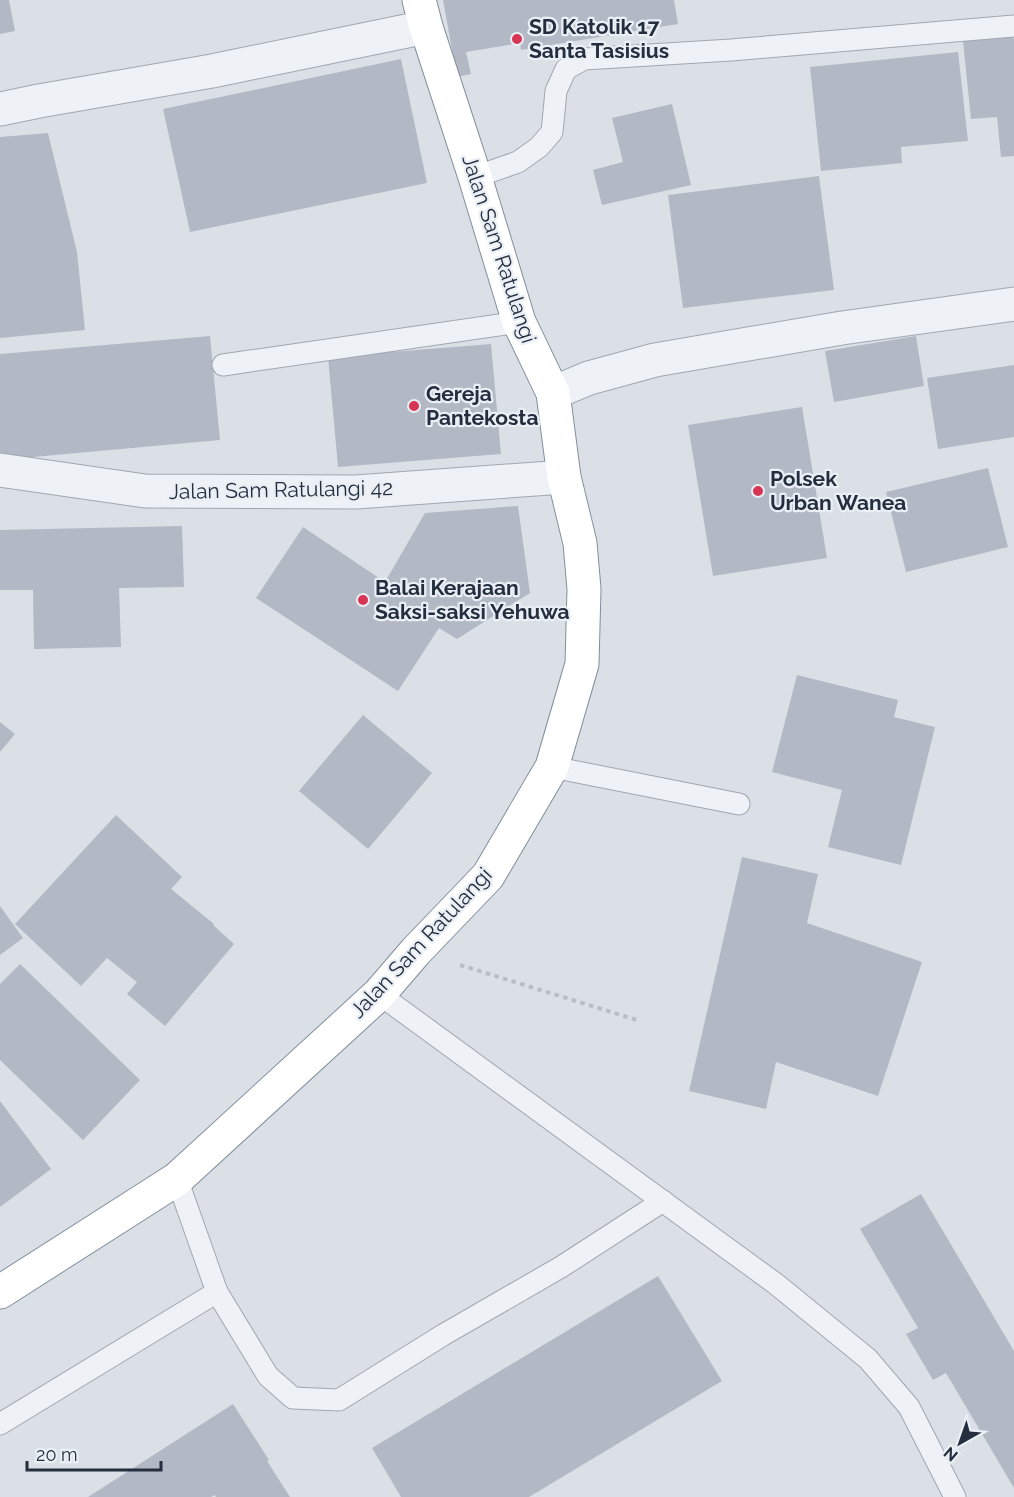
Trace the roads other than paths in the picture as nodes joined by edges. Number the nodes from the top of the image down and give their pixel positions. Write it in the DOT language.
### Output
graph roads {
  1 [pos="422,14"];
  2 [pos="1014,26"];
  3 [pos="0,109"];
  4 [pos="475,177"];
  5 [pos="1014,304"];
  6 [pos="519,322"];
  7 [pos="223,365"];
  8 [pos="553,393"];
  9 [pos="0,470"];
  10 [pos="564,477"];
  11 [pos="552,767"];
  12 [pos="739,804"];
  13 [pos="379,994"];
  14 [pos="177,1179"];
  15 [pos="663,1201"];
  16 [pos="0,1292"];
  17 [pos="217,1292"];
  18 [pos="0,1424"];
  19 [pos="955,1497"];
  1 -- 3 [label="street"];
  1 -- 4 [label="highway, Jalan Sam Ratulangi"];
  2 -- 4 [label="lane"];
  4 -- 6 [label="highway, Jalan Sam Ratulangi"];
  5 -- 8 [label="street"];
  6 -- 7 [label="lane"];
  6 -- 8 [label="highway, Jalan Sam Ratulangi"];
  8 -- 10 [label="highway, Jalan Sam Ratulangi"];
  9 -- 10 [label="street, Jalan Sam Ratulangi 42"];
  10 -- 11 [label="highway, Jalan Sam Ratulangi"];
  11 -- 12 [label="lane"];
  11 -- 13 [label="highway, Jalan Sam Ratulangi"];
  13 -- 14 [label="highway, Jalan Sam Ratulangi"];
  13 -- 15 [label="lane"];
  14 -- 16 [label="highway, Jalan Sam Ratulangi"];
  14 -- 17 [label="lane"];
  15 -- 17 [label="lane"];
  15 -- 19 [label="lane"];
  17 -- 18 [label="lane"];
}
